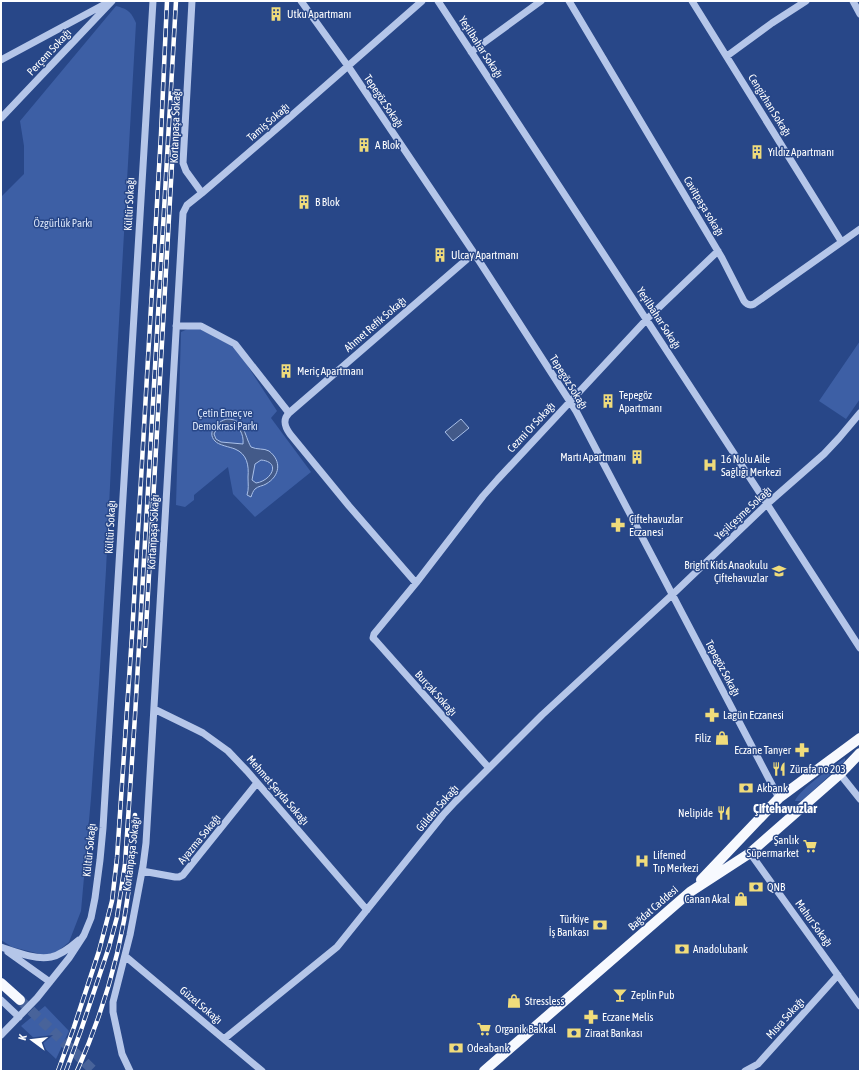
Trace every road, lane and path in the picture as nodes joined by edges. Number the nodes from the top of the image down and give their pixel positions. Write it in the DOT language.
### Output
graph roads {
  1 [pos="112,1"];
  2 [pos="153,1"];
  3 [pos="192,1"];
  4 [pos="301,1"];
  5 [pos="422,1"];
  6 [pos="438,1"];
  7 [pos="541,1"];
  8 [pos="569,1"];
  9 [pos="692,1"];
  10 [pos="806,1"];
  11 [pos="852,1"];
  12 [pos="860,14"];
  13 [pos="471,52"];
  14 [pos="727,56"];
  15 [pos="1,60"];
  16 [pos="348,66"];
  17 [pos="1,118"];
  18 [pos="202,193"];
  19 [pos="860,229"];
  20 [pos="842,241"];
  21 [pos="718,251"];
  22 [pos="474,253"];
  23 [pos="647,319"];
  24 [pos="176,326"];
  25 [pos="570,401"];
  26 [pos="289,413"];
  27 [pos="860,413"];
  28 [pos="767,504"];
  29 [pos="416,583"];
  30 [pos="673,594"];
  31 [pos="376,631"];
  32 [pos="860,648"];
  33 [pos="154,709"];
  34 [pos="860,738"];
  35 [pos="860,753"];
  36 [pos="488,768"];
  37 [pos="840,774"];
  38 [pos="257,783"];
  39 [pos="779,798"];
  40 [pos="860,799"];
  41 [pos="750,853"];
  42 [pos="142,871"];
  43 [pos="690,892"];
  44 [pos="368,910"];
  45 [pos="84,934"];
  46 [pos="1,947"];
  47 [pos="125,956"];
  48 [pos="47,957"];
  49 [pos="56,974"];
  50 [pos="838,975"];
  51 [pos="50,982"];
  52 [pos="1,983"];
  53 [pos="1,1000"];
  54 [pos="20,1000"];
  55 [pos="860,1006"];
  56 [pos="19,1017"];
  57 [pos="1,1035"];
  58 [pos="224,1039"];
  59 [pos="130,1071"];
  60 [pos="262,1071"];
  61 [pos="484,1071"];
  62 [pos="744,1071"];
  1 -- 15 [label="street"];
  1 -- 17 [label="street, Perçem Sokağı"];
  2 -- 45 [label="street, Kültür Sokağı"];
  3 -- 18 [label="street, Kortanpaşa Sokağı"];
  4 -- 16 [label="street, Tepegöz Sokağı"];
  5 -- 16 [label="street, Tamiş Sokağı"];
  6 -- 13 [label="street, Yeşilbahar Sokağı"];
  7 -- 13 [label="street"];
  8 -- 21 [label="street, Cavitpaşa sokağı"];
  9 -- 14 [label="street, Cengizhan Sokağı"];
  10 -- 14 [label="street"];
  11 -- 12 [label="street"];
  13 -- 23 [label="street, Yeşilbahar Sokağı"];
  14 -- 20 [label="street, Cengizhan Sokağı"];
  16 -- 18 [label="street, Tamiş Sokağı"];
  16 -- 22 [label="street, Tepegöz Sokağı"];
  18 -- 24 [label="street, Kortanpaşa Sokağı"];
  19 -- 20 [label="street, Cavitpaşa sokağı"];
  20 -- 21 [label="street, Cavitpaşa sokağı"];
  21 -- 23 [label="street, Cezmi Or Sokağı"];
  22 -- 25 [label="street, Tepegöz Sokağı"];
  22 -- 26 [label="street, Ahmet Refik Sokağı"];
  23 -- 25 [label="street, Cezmi Or Sokağı"];
  23 -- 28 [label="street, Yeşilbahar Sokağı"];
  24 -- 26 [label="street"];
  24 -- 33 [label="street, Kortanpaşa Sokağı"];
  25 -- 29 [label="street, Cezmi Or Sokağı"];
  25 -- 30 [label="street, Tepegöz Sokağı"];
  26 -- 29 [label="street"];
  27 -- 28 [label="street, Yeşilçeşme Sokağı"];
  28 -- 30 [label="street, Yeşilçeşme Sokağı"];
  28 -- 32 [label="street, Yeşilbahar Sokağı"];
  29 -- 31 [label="street, Cezmi Or Sokağı"];
  30 -- 36 [label="street, Gülden Sokağı"];
  30 -- 39 [label="street, Tepegöz Sokağı"];
  31 -- 36 [label="street, Burçak Sokağı"];
  33 -- 38 [label="street, Mehmet Şeyda Sokağı"];
  33 -- 42 [label="street, Kortanpaşa Sokağı"];
  34 -- 39 [label="main road"];
  35 -- 37 [label="main road, Bağdat Caddesi"];
  36 -- 44 [label="street, Gülden Sokağı"];
  37 -- 40 [label="street"];
  37 -- 41 [label="main road, Bağdat Caddesi"];
  38 -- 42 [label="street, Ayazma Sokağı"];
  38 -- 44 [label="street, Mehmet Şeyda Sokağı"];
  39 -- 43 [label="main road"];
  41 -- 43 [label="main road, Bağdat Caddesi"];
  41 -- 50 [label="street, Mahur Sokağı"];
  42 -- 47 [label="street, Kortanpaşa Sokağı"];
  43 -- 61 [label="main road, Bağdat Caddesi"];
  44 -- 58 [label="street, Gülden Sokağı"];
  45 -- 48 [label="street"];
  45 -- 49 [label="street, Kültür Sokağı"];
  46 -- 48 [label="street"];
  46 -- 51 [label="street"];
  47 -- 58 [label="street, Güzel Sokağı"];
  47 -- 59 [label="street, Kortanpaşa Sokağı"];
  48 -- 49 [label="street"];
  49 -- 51 [label="street, Kültür Sokağı"];
  50 -- 55 [label="street, Mahur Sokağı"];
  50 -- 62 [label="street, Mısra Sokağı"];
  51 -- 56 [label="street, Kültür Sokağı"];
  52 -- 54 [label="main road"];
  53 -- 56 [label="street"];
  56 -- 57 [label="street, Kültür Sokağı"];
  58 -- 60 [label="street, Güzel Sokağı"];
}
